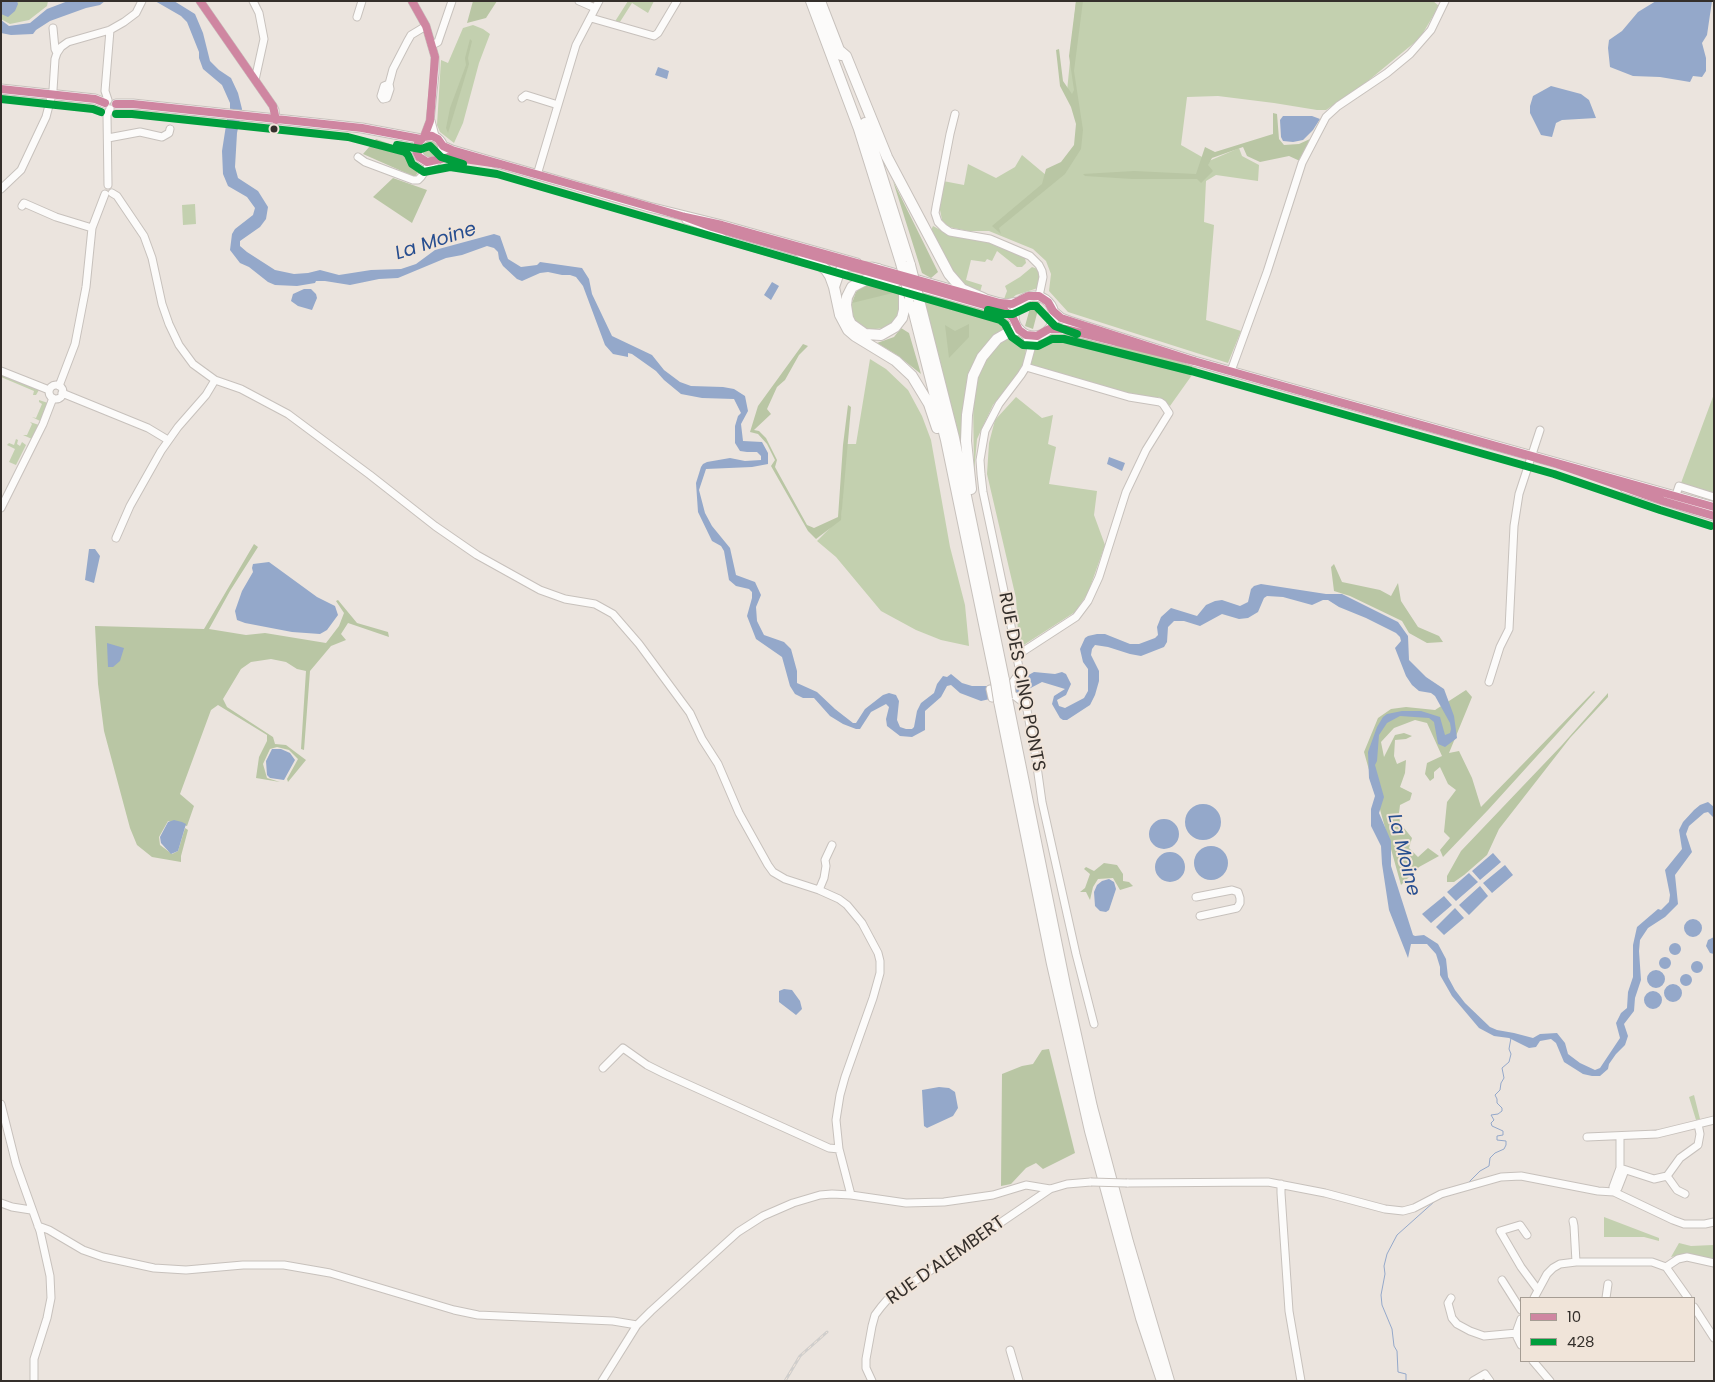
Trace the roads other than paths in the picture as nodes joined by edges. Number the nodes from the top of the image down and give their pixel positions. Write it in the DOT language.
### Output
graph roads {
  1 [pos="142,1"];
  2 [pos="200,1"];
  3 [pos="254,1"];
  4 [pos="362,1"];
  5 [pos="412,1"];
  6 [pos="452,1"];
  7 [pos="578,1"];
  8 [pos="600,1"];
  9 [pos="677,1"];
  10 [pos="811,1"];
  11 [pos="820,1"];
  12 [pos="1445,1"];
  13 [pos="595,8"];
  14 [pos="357,17"];
  15 [pos="590,18"];
  16 [pos="426,26"];
  17 [pos="53,28"];
  18 [pos="110,30"];
  19 [pos="432,44"];
  20 [pos="839,50"];
  21 [pos="57,53"];
  22 [pos="255,80"];
  23 [pos="389,84"];
  24 [pos="1,89"];
  25 [pos="52,94"];
  26 [pos="522,98"];
  27 [pos="110,104"];
  28 [pos="558,105"];
  29 [pos="955,114"];
  30 [pos="276,120"];
  31 [pos="430,121"];
  32 [pos="350,127"];
  33 [pos="170,129"];
  34 [pos="435,136"];
  35 [pos="108,138"];
  36 [pos="423,138"];
  37 [pos="443,146"];
  38 [pos="416,148"];
  39 [pos="358,157"];
  40 [pos="431,160"];
  41 [pos="499,164"];
  42 [pos="537,175"];
  43 [pos="1,189"];
  44 [pos="109,193"];
  45 [pos="22,206"];
  46 [pos="665,211"];
  47 [pos="685,217"];
  48 [pos="92,228"];
  49 [pos="720,233"];
  50 [pos="771,238"];
  51 [pos="800,252"];
  52 [pos="806,263"];
  53 [pos="902,264"];
  54 [pos="847,265"];
  55 [pos="878,269"];
  56 [pos="897,281"];
  57 [pos="834,287"];
  58 [pos="1039,296"];
  59 [pos="911,297"];
  60 [pos="982,298"];
  61 [pos="1019,302"];
  62 [pos="1053,311"];
  63 [pos="1013,318"];
  64 [pos="1049,329"];
  65 [pos="1022,332"];
  66 [pos="1037,336"];
  67 [pos="1030,350"];
  68 [pos="1194,361"];
  69 [pos="1026,367"];
  70 [pos="1,370"];
  71 [pos="1231,371"];
  72 [pos="215,380"];
  73 [pos="49,390"];
  74 [pos="61,390"];
  75 [pos="53,398"];
  76 [pos="1540,430"];
  77 [pos="168,440"];
  78 [pos="1532,456"];
  79 [pos="1557,464"];
  80 [pos="1675,496"];
  81 [pos="1714,498"];
  82 [pos="959,505"];
  83 [pos="1678,506"];
  84 [pos="1,508"];
  85 [pos="1714,508"];
  86 [pos="1714,516"];
  87 [pos="974,534"];
  88 [pos="116,538"];
  89 [pos="1016,656"];
  90 [pos="1019,671"];
  91 [pos="1489,682"];
  92 [pos="1000,684"];
  93 [pos="1003,698"];
  94 [pos="1025,705"];
  95 [pos="832,844"];
  96 [pos="819,890"];
  97 [pos="1196,897"];
  98 [pos="1200,916"];
  99 [pos="1094,1024"];
  100 [pos="603,1068"];
  101 [pos="1,1104"];
  102 [pos="1714,1120"];
  103 [pos="1698,1124"];
  104 [pos="1620,1136"];
  105 [pos="1587,1137"];
  106 [pos="838,1149"];
  107 [pos="1623,1169"];
  108 [pos="1667,1176"];
  109 [pos="1281,1184"];
  110 [pos="1050,1189"];
  111 [pos="1614,1192"];
  112 [pos="1684,1194"];
  113 [pos="851,1195"];
  114 [pos="1,1203"];
  115 [pos="31,1210"];
  116 [pos="1572,1221"];
  117 [pos="1714,1222"];
  118 [pos="38,1226"];
  119 [pos="1527,1235"];
  120 [pos="1576,1262"];
  121 [pos="1714,1263"];
  122 [pos="1666,1267"];
  123 [pos="1502,1280"];
  124 [pos="1608,1284"];
  125 [pos="1538,1290"];
  126 [pos="1534,1297"];
  127 [pos="1606,1297"];
  128 [pos="1687,1297"];
  129 [pos="1451,1298"];
  130 [pos="1520,1308"];
  131 [pos="1695,1310"];
  132 [pos="1141,1318"];
  133 [pos="1701,1319"];
  134 [pos="1520,1323"];
  135 [pos="1695,1323"];
  136 [pos="637,1325"];
  137 [pos="1517,1333"];
  138 [pos="1714,1338"];
  139 [pos="1520,1343"];
  140 [pos="1010,1350"];
  141 [pos="1536,1362"];
  142 [pos="34,1381"];
  143 [pos="602,1381"];
  144 [pos="872,1381"];
  145 [pos="877,1381"];
  146 [pos="1020,1381"];
  147 [pos="1155,1381"];
  148 [pos="1162,1381"];
  149 [pos="1169,1381"];
  150 [pos="1301,1381"];
  151 [pos="1473,1381"];
  152 [pos="1490,1381"];
  153 [pos="1550,1381"];
  1 -- 18 [label="street"];
  2 -- 22 [label="street"];
  3 -- 22 [label="street"];
  4 -- 14 [label="street"];
  5 -- 16 [label="street"];
  6 -- 19 [label="street"];
  7 -- 13 [label="street"];
  8 -- 13 [label="street"];
  9 -- 15 [label="street"];
  10 -- 53 [label="highway"];
  11 -- 20 [label="highway"];
  12 -- 71 [label="street"];
  13 -- 15 [label="street"];
  15 -- 28 [label="street"];
  16 -- 19 [label="street"];
  16 -- 23 [label="street"];
  17 -- 21 [label="street"];
  18 -- 21 [label="street"];
  18 -- 27 [label="street"];
  19 -- 31 [label="street"];
  20 -- 53 [label="highway"];
  20 -- 60 [label="highway"];
  21 -- 25 [label="street"];
  22 -- 30 [label="street"];
  24 -- 25 [label="main road"];
  25 -- 27 [label="main road"];
  25 -- 43 [label="street"];
  26 -- 28 [label="street"];
  27 -- 30 [label="main road"];
  27 -- 35 [label="street"];
  28 -- 42 [label="street"];
  29 -- 58 [label="street"];
  30 -- 32 [label="main road"];
  31 -- 34 [label="street"];
  31 -- 36 [label="street"];
  32 -- 36 [label="main road"];
  32 -- 38 [label="main road"];
  33 -- 35 [label="street"];
  34 -- 36 [label="main road"];
  34 -- 37 [label="main road"];
  35 -- 44 [label="street"];
  36 -- 38 [label="main road"];
  37 -- 40 [label="main road"];
  37 -- 41 [label="main road"];
  38 -- 40 [label="main road"];
  39 -- 40 [label="street"];
  40 -- 41 [label="main road"];
  41 -- 42 [label="main road"];
  42 -- 46 [label="main road"];
  44 -- 48 [label="street"];
  44 -- 72 [label="street"];
  45 -- 48 [label="street"];
  46 -- 47 [label="main road"];
  46 -- 49 [label="street"];
  47 -- 49 [label="main road"];
  47 -- 50 [label="main road"];
  48 -- 74 [label="street"];
  49 -- 50 [label="main road"];
  49 -- 51 [label="main road"];
  49 -- 52 [label="street"];
  50 -- 55 [label="main road"];
  51 -- 54 [label="main road"];
  51 -- 57 [label="highway"];
  53 -- 59 [label="highway, bridge"];
  53 -- 59 [label="highway"];
  54 -- 55 [label="highway"];
  54 -- 56 [label="main road"];
  54 -- 57 [label="highway"];
  55 -- 60 [label="main road"];
  56 -- 59 [label="highway"];
  56 -- 63 [label="main road"];
  57 -- 82 [label="highway"];
  58 -- 61 [label="main road"];
  58 -- 62 [label="main road"];
  59 -- 82 [label="highway"];
  59 -- 87 [label="highway"];
  60 -- 61 [label="main road"];
  61 -- 63 [label="main road"];
  62 -- 64 [label="main road"];
  62 -- 68 [label="main road"];
  63 -- 65 [label="main road"];
  64 -- 66 [label="main road"];
  64 -- 68 [label="main road"];
  65 -- 66 [label="main road"];
  65 -- 67 [label="street, RUE DES CINQ PONTS"];
  65 -- 87 [label="highway"];
  66 -- 67 [label="street, RUE DES CINQ PONTS"];
  67 -- 69 [label="street, RUE DES CINQ PONTS"];
  68 -- 71 [label="main road"];
  69 -- 89 [label="street, RUE DES CINQ PONTS"];
  69 -- 89 [label="street"];
  70 -- 73 [label="street"];
  71 -- 78 [label="main road"];
  72 -- 77 [label="street"];
  72 -- 96 [label="street"];
  73 -- 74 [label="street"];
  73 -- 75 [label="street"];
  74 -- 75 [label="street"];
  74 -- 77 [label="street"];
  75 -- 84 [label="street"];
  76 -- 78 [label="street"];
  77 -- 88 [label="street"];
  78 -- 79 [label="main road"];
  78 -- 91 [label="street"];
  79 -- 80 [label="main road"];
  79 -- 83 [label="main road"];
  80 -- 81 [label="street"];
  80 -- 83 [label="street"];
  80 -- 85 [label="main road"];
  82 -- 92 [label="highway"];
  83 -- 86 [label="main road"];
  87 -- 92 [label="highway"];
  89 -- 90 [label="street, RUE DES CINQ PONTS"];
  90 -- 92 [label="street"];
  90 -- 94 [label="street, RUE DES CINQ PONTS"];
  92 -- 93 [label="highway, bridge"];
  92 -- 93 [label="street"];
  93 -- 94 [label="street"];
  93 -- 132 [label="highway"];
  93 -- 149 [label="highway"];
  94 -- 99 [label="street, RUE DES CINQ PONTS"];
  95 -- 96 [label="street"];
  96 -- 106 [label="street"];
  97 -- 98 [label="street"];
  100 -- 106 [label="street"];
  101 -- 115 [label="street"];
  102 -- 103 [label="street"];
  103 -- 104 [label="street"];
  103 -- 108 [label="street"];
  104 -- 105 [label="street"];
  104 -- 107 [label="street"];
  106 -- 113 [label="street"];
  107 -- 108 [label="street"];
  107 -- 111 [label="street"];
  108 -- 112 [label="street"];
  109 -- 110 [label="street, bridge"];
  109 -- 111 [label="street"];
  109 -- 150 [label="street"];
  110 -- 113 [label="street"];
  110 -- 144 [label="street, RUE D’ALEMBERT"];
  111 -- 117 [label="street"];
  113 -- 136 [label="street"];
  114 -- 115 [label="street"];
  115 -- 118 [label="street"];
  116 -- 120 [label="street"];
  118 -- 136 [label="street"];
  118 -- 142 [label="street"];
  119 -- 125 [label="street"];
  120 -- 122 [label="street"];
  120 -- 125 [label="street"];
  121 -- 122 [label="street"];
  122 -- 128 [label="street"];
  123 -- 130 [label="street"];
  124 -- 127 [label="street"];
  125 -- 126 [label="street"];
  129 -- 137 [label="street"];
  131 -- 133 [label="street"];
  132 -- 147 [label="highway"];
  132 -- 148 [label="highway"];
  133 -- 135 [label="street"];
  133 -- 138 [label="street"];
  134 -- 137 [label="street"];
  136 -- 143 [label="street"];
  137 -- 139 [label="street"];
  140 -- 146 [label="street"];
  141 -- 153 [label="street"];
  144 -- 145 [label="street"];
  151 -- 152 [label="street"];
}
